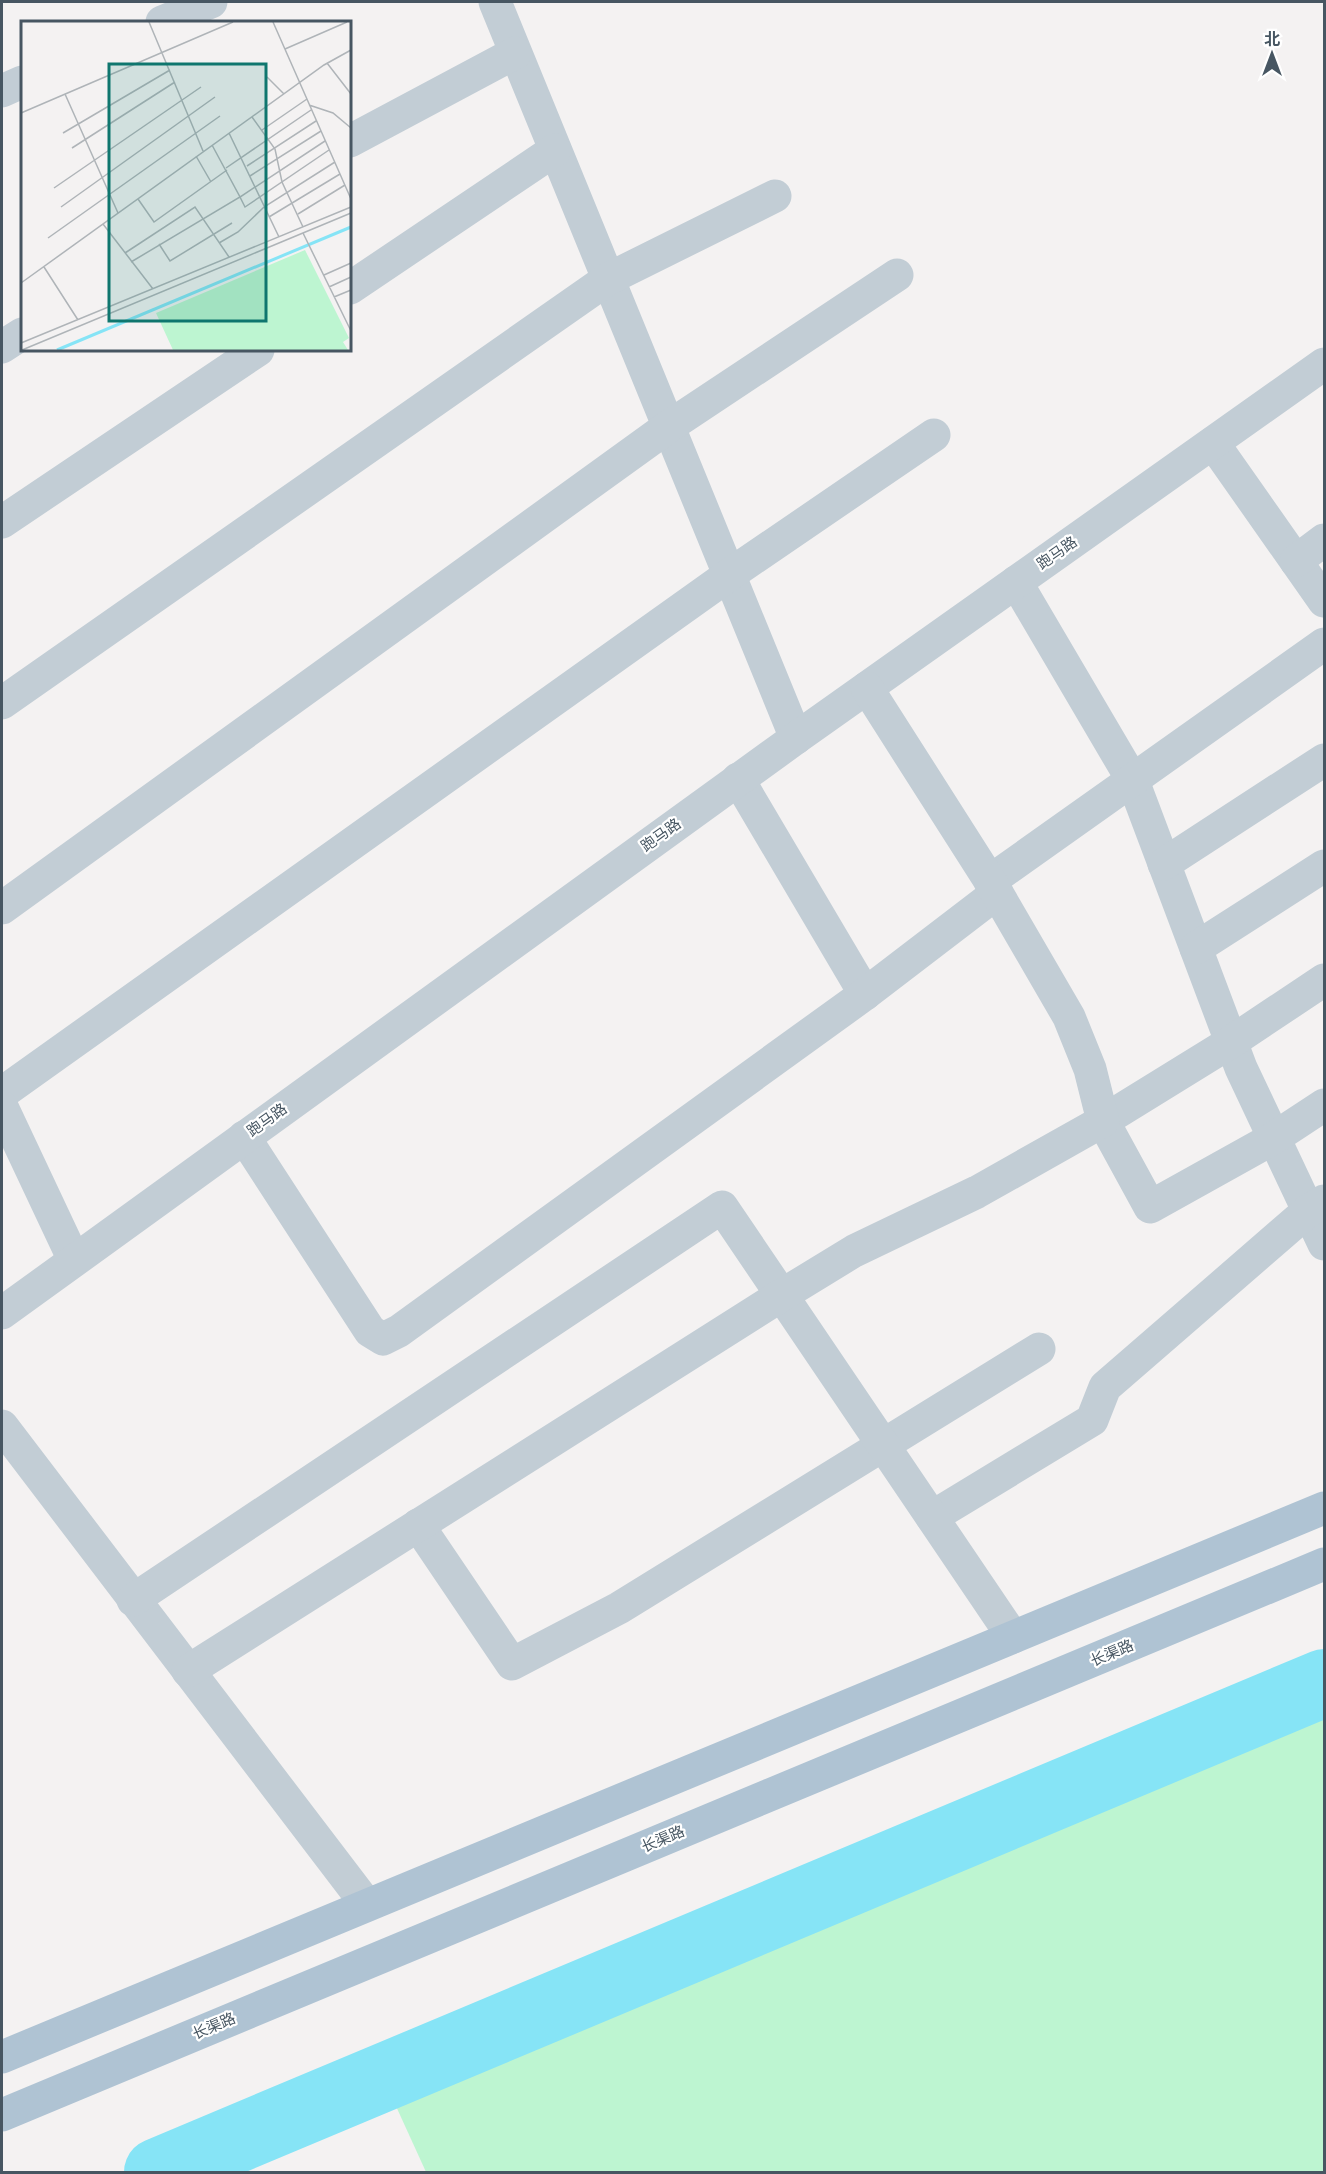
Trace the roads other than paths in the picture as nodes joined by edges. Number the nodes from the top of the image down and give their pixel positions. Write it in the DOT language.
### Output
graph roads {
  1 [pos="211,2"];
  2 [pos="495,2"];
  3 [pos="164,21"];
  4 [pos="515,53"];
  5 [pos="21,82"];
  6 [pos="2,91"];
  7 [pos="351,140"];
  8 [pos="555,150"];
  9 [pos="775,196"];
  10 [pos="897,275"];
  11 [pos="608,279"];
  12 [pos="351,287"];
  13 [pos="21,335"];
  14 [pos="2,347"];
  15 [pos="257,351"];
  16 [pos="1324,364"];
  17 [pos="668,427"];
  18 [pos="934,435"];
  19 [pos="1213,443"];
  20 [pos="2,522"];
  21 [pos="1324,540"];
  22 [pos="1296,561"];
  23 [pos="729,575"];
  24 [pos="1016,582"];
  25 [pos="1324,601"];
  26 [pos="1324,645"];
  27 [pos="867,688"];
  28 [pos="2,703"];
  29 [pos="796,738"];
  30 [pos="1324,760"];
  31 [pos="738,779"];
  32 [pos="1133,781"];
  33 [pos="1164,864"];
  34 [pos="1324,866"];
  35 [pos="993,887"];
  36 [pos="2,908"];
  37 [pos="1196,948"];
  38 [pos="1324,980"];
  39 [pos="865,994"];
  40 [pos="1231,1042"];
  41 [pos="2,1093"];
  42 [pos="1324,1105"];
  43 [pos="2,1107"];
  44 [pos="1103,1121"];
  45 [pos="244,1137"];
  46 [pos="1274,1138"];
  47 [pos="1316,1206"];
  48 [pos="1324,1245"];
  49 [pos="74,1260"];
  50 [pos="782,1295"];
  51 [pos="2,1313"];
  52 [pos="1039,1349"];
  53 [pos="2,1426"];
  54 [pos="884,1445"];
  55 [pos="1324,1508"];
  56 [pos="932,1517"];
  57 [pos="418,1525"];
  58 [pos="1324,1564"];
  59 [pos="133,1600"];
  60 [pos="1013,1637"];
  61 [pos="188,1671"];
  62 [pos="367,1905"];
  63 [pos="2,2057"];
  64 [pos="2,2115"];
  1 -- 3 [label="street"];
  2 -- 4 [label="street"];
  4 -- 7 [label="street"];
  4 -- 8 [label="street"];
  5 -- 6 [label="street"];
  8 -- 11 [label="street"];
  8 -- 12 [label="street"];
  9 -- 11 [label="street"];
  10 -- 17 [label="street"];
  11 -- 17 [label="street"];
  11 -- 28 [label="street"];
  13 -- 14 [label="street"];
  15 -- 20 [label="street"];
  16 -- 19 [label="street, 跑马路"];
  17 -- 23 [label="street"];
  17 -- 36 [label="street"];
  18 -- 23 [label="street"];
  19 -- 22 [label="street"];
  19 -- 24 [label="street, 跑马路"];
  21 -- 22 [label="street"];
  22 -- 25 [label="street"];
  23 -- 29 [label="street"];
  23 -- 41 [label="street"];
  24 -- 27 [label="street, 跑马路"];
  24 -- 32 [label="street"];
  26 -- 32 [label="street"];
  27 -- 29 [label="street, 跑马路"];
  27 -- 35 [label="street"];
  29 -- 31 [label="street, 跑马路"];
  30 -- 33 [label="street"];
  31 -- 39 [label="street"];
  31 -- 45 [label="street, 跑马路"];
  32 -- 33 [label="street"];
  32 -- 35 [label="street"];
  33 -- 37 [label="street"];
  34 -- 37 [label="street"];
  35 -- 39 [label="street"];
  35 -- 44 [label="street"];
  37 -- 40 [label="street"];
  38 -- 40 [label="street"];
  39 -- 45 [label="street"];
  40 -- 44 [label="street"];
  40 -- 46 [label="street"];
  42 -- 46 [label="street"];
  43 -- 49 [label="street"];
  44 -- 46 [label="street"];
  44 -- 50 [label="street"];
  45 -- 49 [label="street, 跑马路"];
  46 -- 47 [label="street"];
  47 -- 48 [label="street"];
  47 -- 56 [label="street"];
  49 -- 51 [label="street, 跑马路"];
  50 -- 54 [label="street"];
  50 -- 57 [label="street"];
  50 -- 59 [label="street"];
  52 -- 54 [label="street"];
  53 -- 59 [label="street"];
  54 -- 56 [label="street"];
  54 -- 57 [label="street"];
  55 -- 60 [label="main road"];
  56 -- 60 [label="street"];
  57 -- 61 [label="street"];
  58 -- 64 [label="main road, 长渠路"];
  59 -- 61 [label="street"];
  60 -- 62 [label="main road"];
  61 -- 62 [label="street"];
  62 -- 63 [label="main road"];
}
